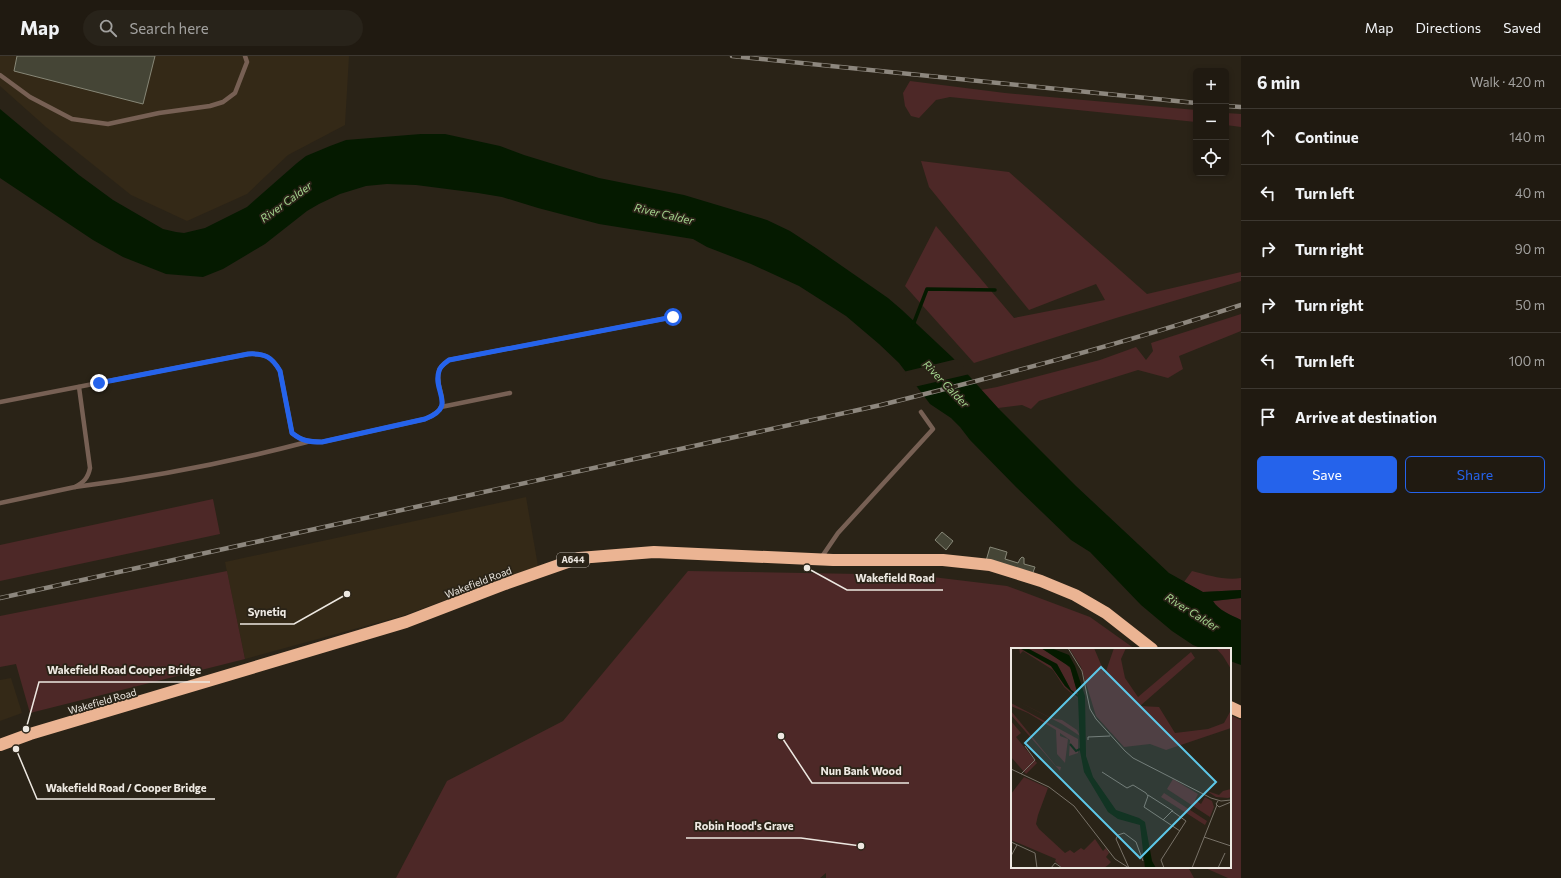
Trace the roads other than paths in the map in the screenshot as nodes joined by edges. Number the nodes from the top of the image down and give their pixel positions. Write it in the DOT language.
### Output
graph roads {
  1 [pos="245,56"];
  2 [pos="0,75"];
  3 [pos="673,317"];
  4 [pos="79,387"];
  5 [pos="510,393"];
  6 [pos="0,402"];
  7 [pos="441,407"];
  8 [pos="921,412"];
  9 [pos="307,442"];
  10 [pos="76,486"];
  11 [pos="0,503"];
  12 [pos="820,560"];
  13 [pos="1151,648"];
  14 [pos="1231,707"];
  15 [pos="1241,712"];
  16 [pos="0,746"];
  1 -- 2 [label="lane"];
  3 -- 7 [label="lane"];
  4 -- 6 [label="lane"];
  4 -- 9 [label="lane"];
  4 -- 10 [label="lane"];
  5 -- 7 [label="lane"];
  7 -- 9 [label="lane"];
  8 -- 12 [label="lane"];
  9 -- 10 [label="lane"];
  10 -- 11 [label="lane"];
  12 -- 13 [label="highway, Wakefield Road / A644"];
  12 -- 16 [label="highway, Wakefield Road / A644"];
  14 -- 15 [label="highway"];
}
